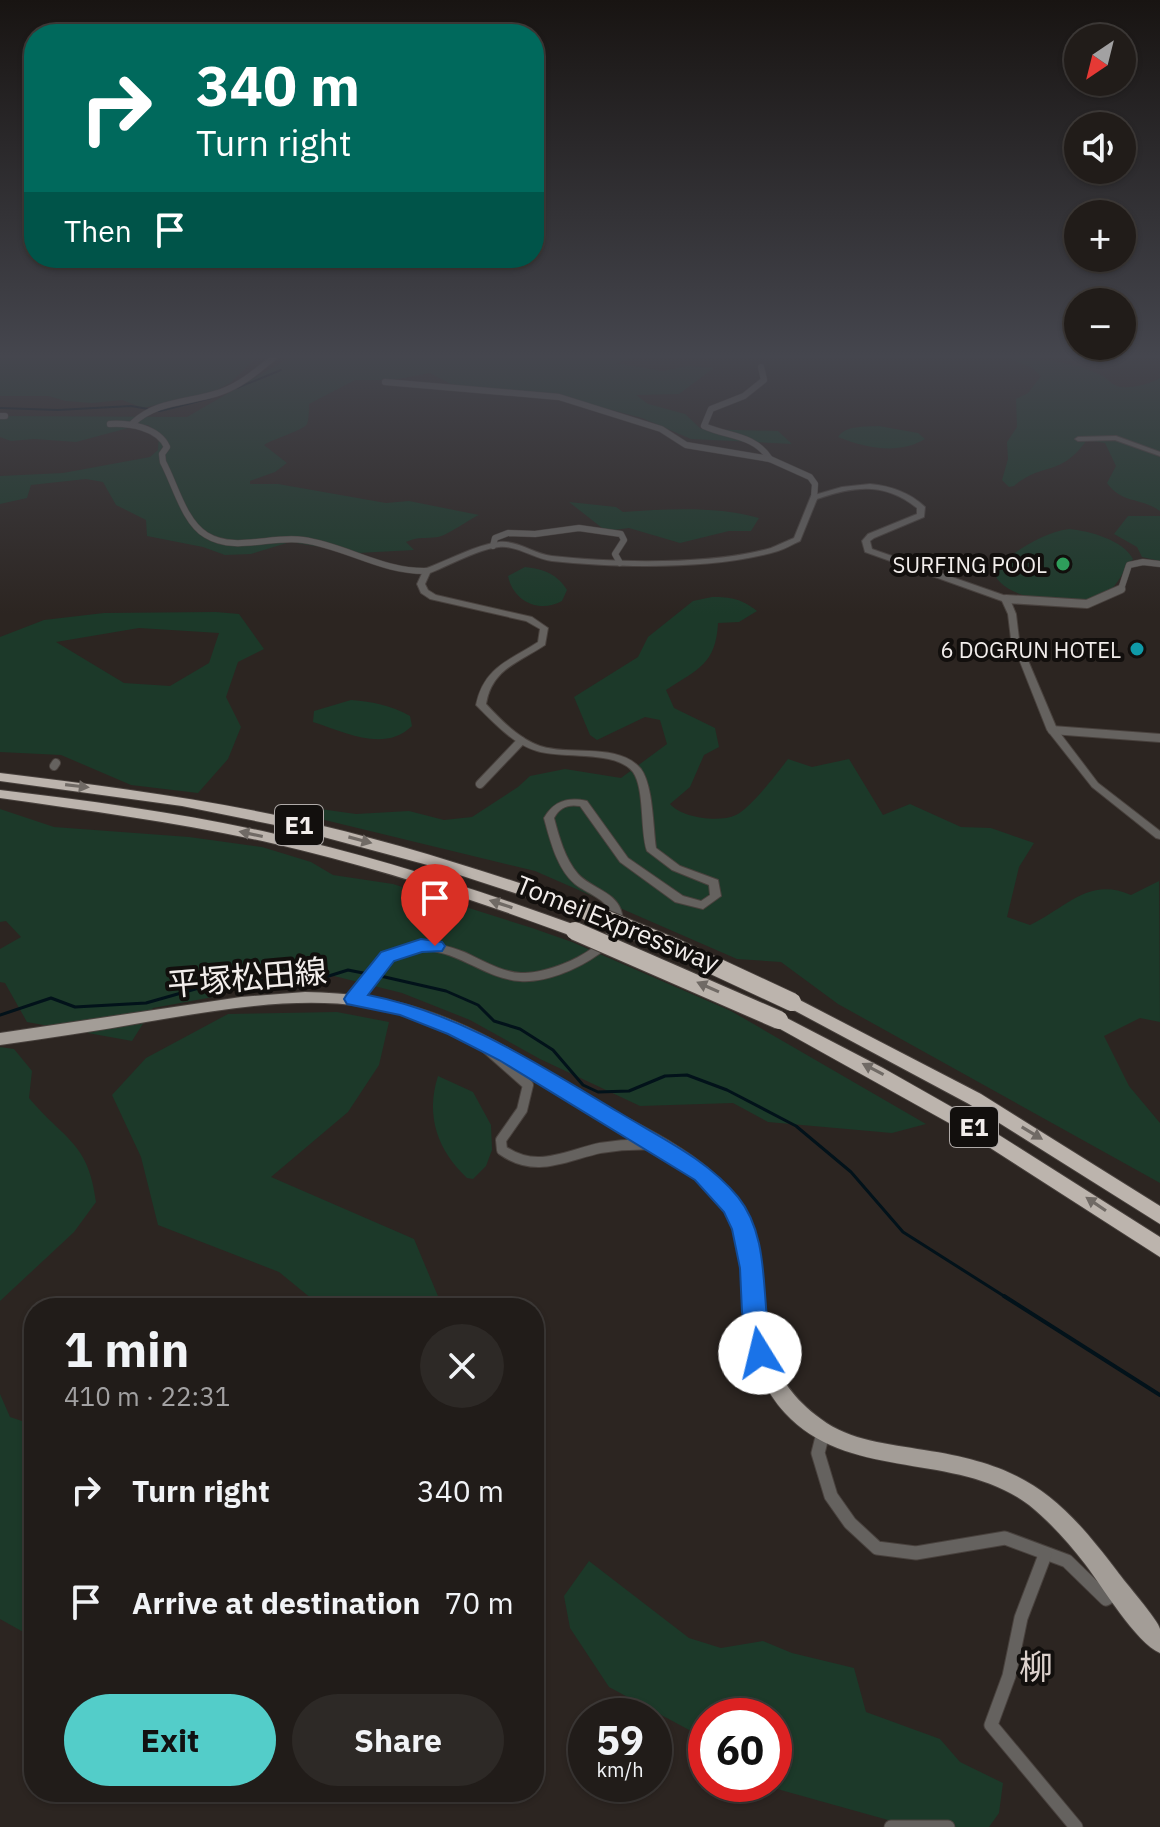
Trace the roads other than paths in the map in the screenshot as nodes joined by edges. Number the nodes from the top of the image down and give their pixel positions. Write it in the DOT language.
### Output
graph roads {
  1 [pos="166,443"];
  2 [pos="683,443"];
  3 [pos="760,443"];
  4 [pos="1130,443"];
  5 [pos="1160,454"];
  6 [pos="770,459"];
  7 [pos="814,498"];
  8 [pos="493,546"];
  9 [pos="620,563"];
  10 [pos="1160,564"];
  11 [pos="427,571"];
  12 [pos="1006,599"];
  13 [pos="1052,730"];
  14 [pos="1160,738"];
  15 [pos="521,741"];
  16 [pos="0,777"];
  17 [pos="480,784"];
  18 [pos="0,794"];
  19 [pos="1160,836"];
  20 [pos="355,996"];
  21 [pos="455,1029"];
  22 [pos="0,1039"];
  23 [pos="658,1145"];
  24 [pos="1160,1216"];
  25 [pos="1160,1248"];
  26 [pos="823,1433"];
  27 [pos="1045,1555"];
  28 [pos="1118,1592"];
  29 [pos="1160,1642"];
  30 [pos="891,1827"];
  31 [pos="948,1827"];
  32 [pos="1076,1827"];
  1 -- 11 [label="street"];
  2 -- 6 [label="street"];
  3 -- 6 [label="street"];
  4 -- 5 [label="street"];
  6 -- 7 [label="street"];
  7 -- 9 [label="street"];
  7 -- 12 [label="street"];
  8 -- 9 [label="street"];
  8 -- 9 [label="street"];
  8 -- 11 [label="street"];
  10 -- 12 [label="street"];
  11 -- 15 [label="street"];
  12 -- 13 [label="street"];
  13 -- 14 [label="street"];
  13 -- 19 [label="street"];
  15 -- 17 [label="street"];
  15 -- 20 [label="street"];
  16 -- 24 [label="highway, Tomei Expressway / E1, one-way, bridge"];
  25 -- 18 [label="highway, Tomei Expressway / E1, one-way, bridge"];
  20 -- 21 [label="main road, 平塚松田線"];
  20 -- 22 [label="main road, 平塚松田線"];
  21 -- 23 [label="main road, 平塚松田線"];
  21 -- 23 [label="street"];
  23 -- 26 [label="main road, 平塚松田線"];
  26 -- 27 [label="street"];
  26 -- 28 [label="main road, 平塚松田線"];
  27 -- 28 [label="street"];
  27 -- 32 [label="street"];
  28 -- 29 [label="main road, 平塚松田線"];
  30 -- 31 [label="street"];
}
